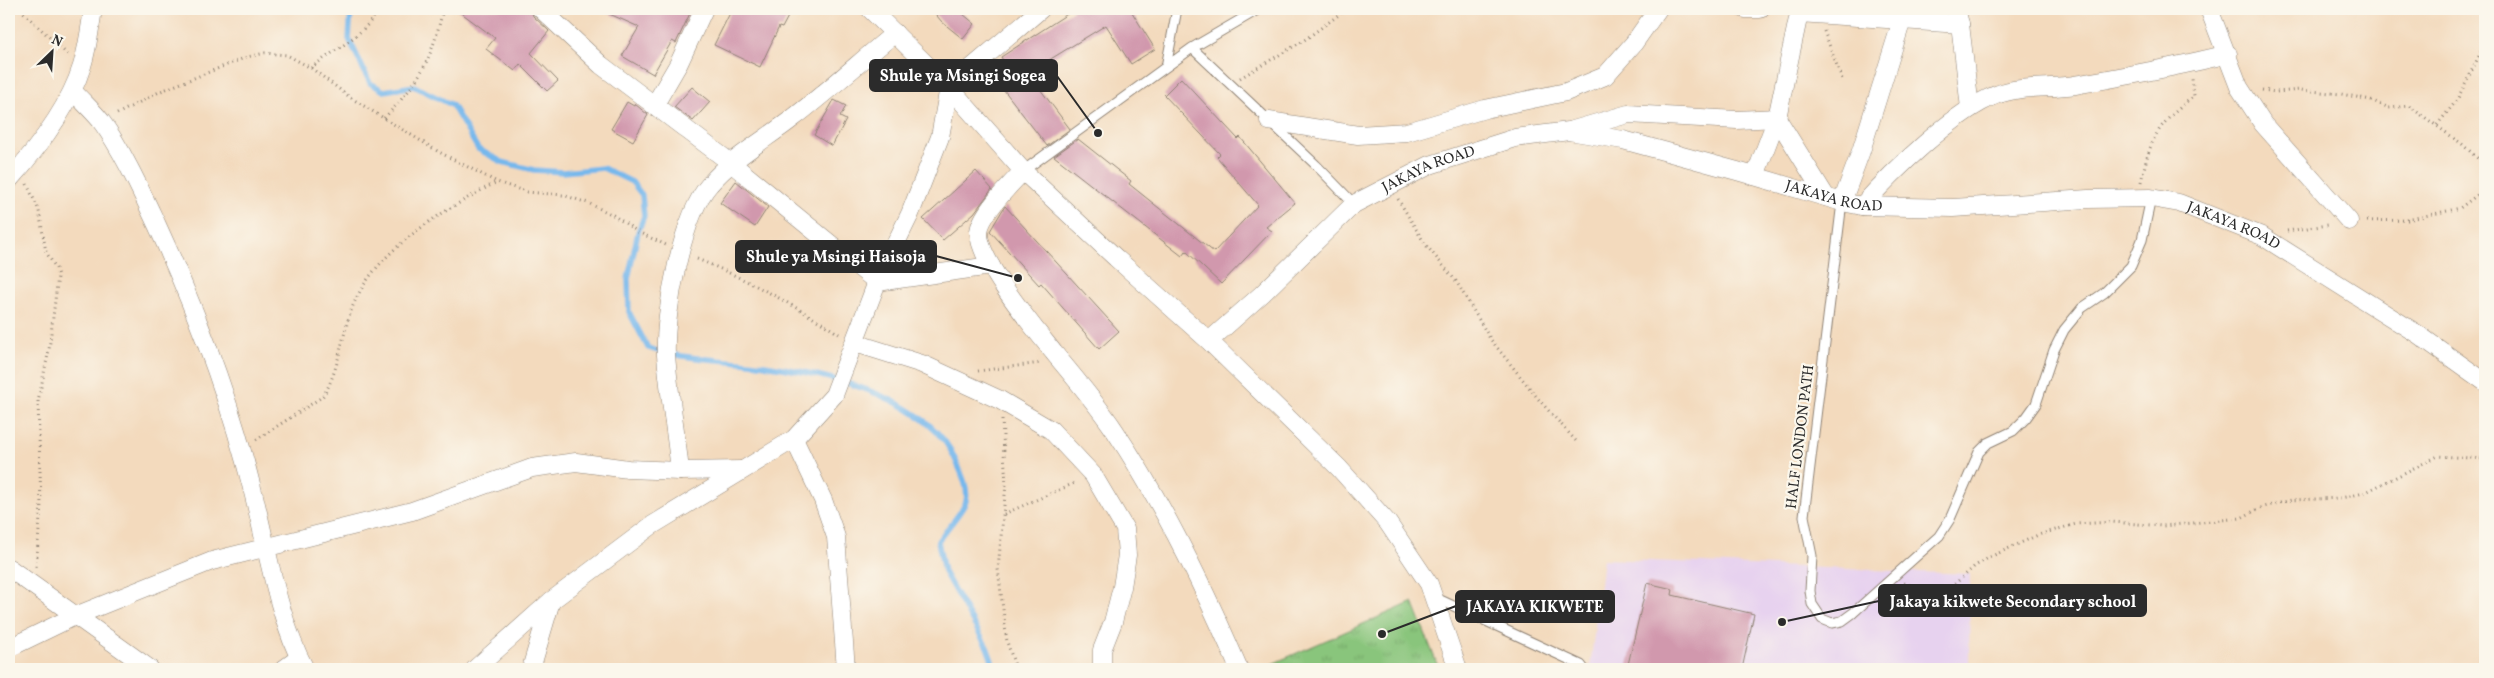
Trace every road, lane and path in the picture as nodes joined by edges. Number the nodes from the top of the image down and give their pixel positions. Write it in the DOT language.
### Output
graph roads {
  1 [pos="20,9"];
  2 [pos="93,9"];
  3 [pos="378,9"];
  4 [pos="443,9"];
  5 [pos="540,9"];
  6 [pos="704,9"];
  7 [pos="870,9"];
  8 [pos="1041,9"];
  9 [pos="1177,9"];
  10 [pos="1259,9"];
  11 [pos="1347,9"];
  12 [pos="1658,9"];
  13 [pos="1745,9"];
  14 [pos="1760,9"];
  15 [pos="2209,9"];
  16 [pos="1799,11"];
  17 [pos="1818,15"];
  18 [pos="1958,16"];
  19 [pos="1902,20"];
  20 [pos="895,34"];
  21 [pos="2485,44"];
  22 [pos="1192,48"];
  23 [pos="2228,54"];
  24 [pos="2191,63"];
  25 [pos="82,66"];
  26 [pos="1166,67"];
  27 [pos="311,68"];
  28 [pos="1842,80"];
  29 [pos="1230,84"];
  30 [pos="949,87"];
  31 [pos="2239,87"];
  32 [pos="73,91"];
  33 [pos="654,106"];
  34 [pos="1970,108"];
  35 [pos="384,118"];
  36 [pos="1776,118"];
  37 [pos="1269,121"];
  38 [pos="101,122"];
  39 [pos="2437,125"];
  40 [pos="1569,131"];
  41 [pos="731,163"];
  42 [pos="2485,165"];
  43 [pos="1023,171"];
  44 [pos="14,174"];
  45 [pos="1754,176"];
  46 [pos="497,182"];
  47 [pos="1390,186"];
  48 [pos="2485,189"];
  49 [pos="2145,198"];
  50 [pos="1834,200"];
  51 [pos="1354,204"];
  52 [pos="1862,206"];
  53 [pos="2349,221"];
  54 [pos="2262,236"];
  55 [pos="681,252"];
  56 [pos="991,266"];
  57 [pos="877,282"];
  58 [pos="1209,341"];
  59 [pos="855,343"];
  60 [pos="1061,361"];
  61 [pos="953,378"];
  62 [pos="2485,383"];
  63 [pos="1000,400"];
  64 [pos="794,439"];
  65 [pos="1578,442"];
  66 [pos="242,451"];
  67 [pos="2485,459"];
  68 [pos="743,470"];
  69 [pos="680,472"];
  70 [pos="1093,475"];
  71 [pos="1004,514"];
  72 [pos="266,546"];
  73 [pos="9,568"];
  74 [pos="1894,579"];
  75 [pos="35,584"];
  76 [pos="1434,597"];
  77 [pos="551,601"];
  78 [pos="75,616"];
  79 [pos="9,648"];
  80 [pos="302,664"];
  81 [pos="150,669"];
  82 [pos="284,669"];
  83 [pos="475,669"];
  84 [pos="531,669"];
  85 [pos="846,669"];
  86 [pos="1016,669"];
  87 [pos="1102,669"];
  88 [pos="1239,669"];
  89 [pos="1458,669"];
  90 [pos="1584,669"];
  1 -- 25 [label="path"];
  2 -- 25 [label="street"];
  3 -- 27 [label="path"];
  4 -- 35 [label="path"];
  5 -- 33 [label="street"];
  6 -- 33 [label="street"];
  7 -- 20 [label="street"];
  8 -- 30 [label="street"];
  9 -- 26 [label="lane"];
  10 -- 22 [label="lane"];
  11 -- 29 [label="path"];
  12 -- 37 [label="street"];
  13 -- 14 [label="street"];
  15 -- 23 [label="street"];
  16 -- 17 [label="street"];
  16 -- 36 [label="street"];
  17 -- 19 [label="street"];
  17 -- 28 [label="path"];
  18 -- 19 [label="street"];
  18 -- 34 [label="street"];
  19 -- 50 [label="street"];
  20 -- 30 [label="street"];
  20 -- 41 [label="street"];
  21 -- 39 [label="path"];
  22 -- 26 [label="lane"];
  22 -- 29 [label="lane"];
  23 -- 24 [label="street"];
  23 -- 31 [label="street"];
  24 -- 34 [label="street"];
  24 -- 49 [label="path"];
  25 -- 32 [label="street"];
  26 -- 43 [label="lane"];
  27 -- 35 [label="path"];
  27 -- 38 [label="path"];
  29 -- 37 [label="lane"];
  30 -- 43 [label="street"];
  30 -- 57 [label="street"];
  31 -- 39 [label="path"];
  31 -- 53 [label="street"];
  32 -- 38 [label="street"];
  32 -- 44 [label="street"];
  33 -- 41 [label="street"];
  34 -- 52 [label="street"];
  35 -- 46 [label="path"];
  36 -- 40 [label="street"];
  36 -- 45 [label="street"];
  36 -- 50 [label="street"];
  37 -- 51 [label="lane"];
  38 -- 66 [label="street"];
  39 -- 42 [label="path"];
  40 -- 45 [label="street, JAKAYA ROAD"];
  40 -- 47 [label="street, JAKAYA ROAD"];
  41 -- 55 [label="street"];
  41 -- 57 [label="street"];
  43 -- 56 [label="street"];
  43 -- 58 [label="street"];
  44 -- 75 [label="path"];
  45 -- 50 [label="street, JAKAYA ROAD"];
  46 -- 55 [label="path"];
  46 -- 66 [label="path"];
  47 -- 51 [label="street, JAKAYA ROAD"];
  47 -- 65 [label="path"];
  48 -- 53 [label="path"];
  49 -- 52 [label="street, JAKAYA ROAD"];
  49 -- 54 [label="street, JAKAYA ROAD"];
  49 -- 74 [label="lane, HALF LONDON PATH"];
  50 -- 52 [label="street, JAKAYA ROAD"];
  50 -- 74 [label="lane, HALF LONDON PATH"];
  51 -- 58 [label="street, JAKAYA ROAD"];
  53 -- 54 [label="path"];
  54 -- 62 [label="street, JAKAYA ROAD"];
  55 -- 59 [label="path"];
  55 -- 69 [label="street"];
  56 -- 57 [label="street"];
  56 -- 60 [label="street"];
  57 -- 59 [label="street"];
  58 -- 76 [label="street"];
  59 -- 61 [label="street"];
  59 -- 64 [label="street"];
  60 -- 61 [label="path"];
  60 -- 88 [label="street"];
  61 -- 63 [label="street"];
  63 -- 70 [label="street"];
  63 -- 71 [label="path"];
  64 -- 68 [label="street"];
  64 -- 85 [label="street"];
  66 -- 72 [label="street"];
  67 -- 74 [label="path"];
  68 -- 69 [label="street"];
  68 -- 77 [label="street"];
  69 -- 72 [label="street"];
  70 -- 71 [label="path"];
  70 -- 87 [label="street"];
  71 -- 86 [label="path"];
  72 -- 78 [label="street"];
  72 -- 80 [label="street"];
  73 -- 75 [label="street"];
  75 -- 78 [label="street"];
  76 -- 89 [label="street"];
  76 -- 90 [label="lane"];
  77 -- 83 [label="street"];
  77 -- 84 [label="street"];
  78 -- 79 [label="street"];
  78 -- 81 [label="street"];
  80 -- 82 [label="street"];
}
